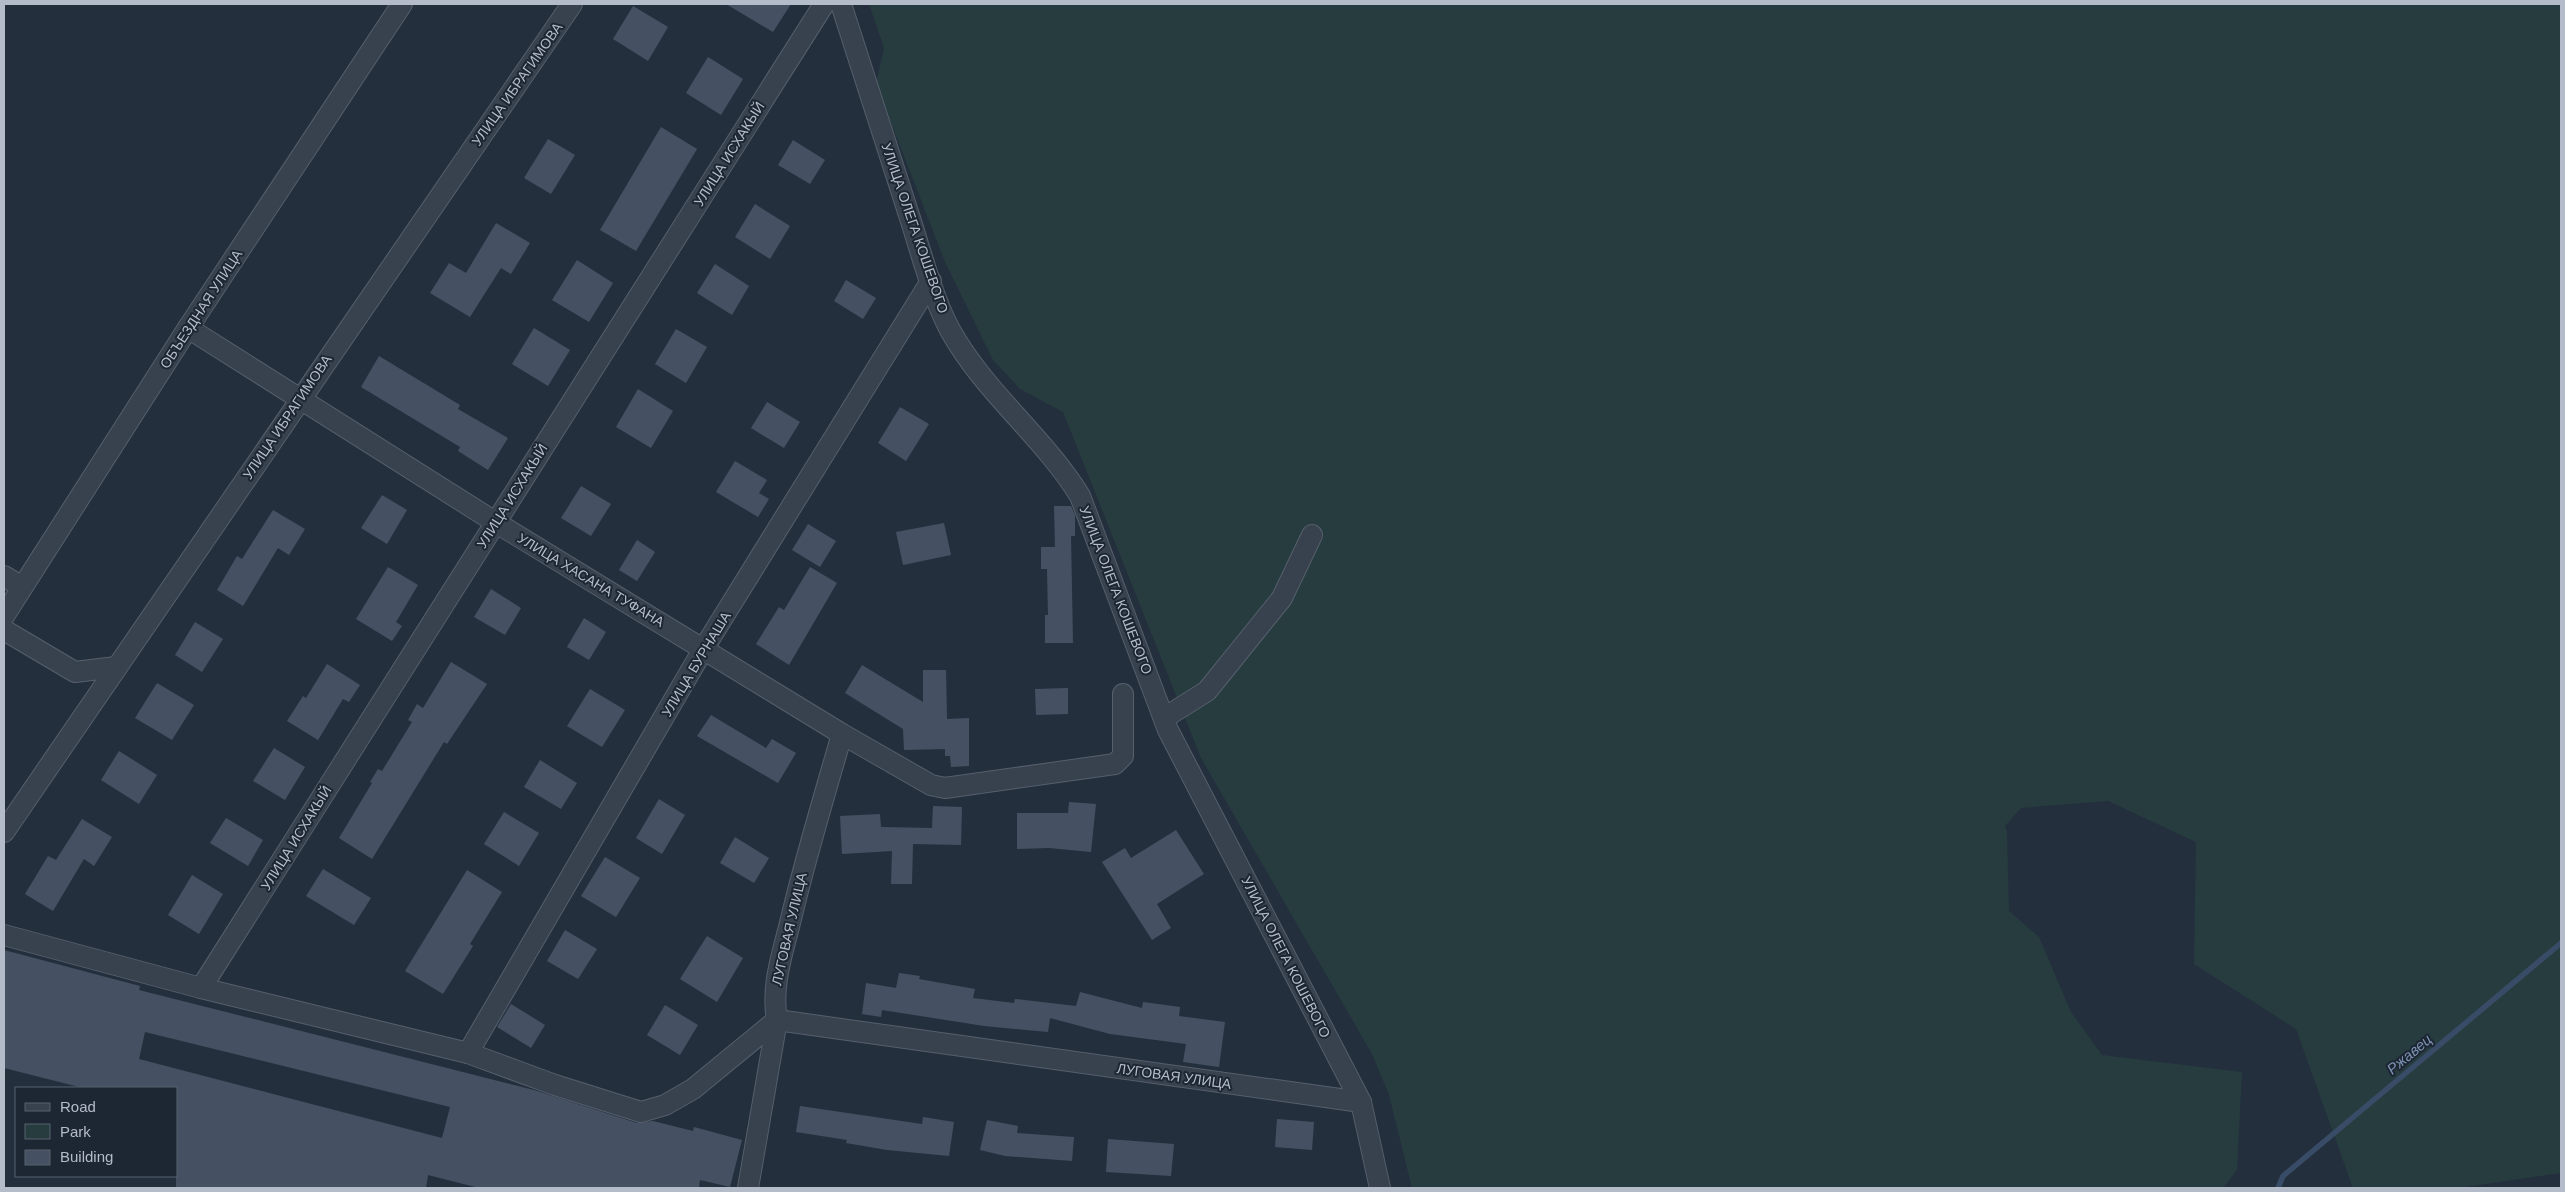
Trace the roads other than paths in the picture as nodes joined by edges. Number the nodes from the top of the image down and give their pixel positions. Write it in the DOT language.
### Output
graph roads {
  1 [pos="402,4"];
  2 [pos="572,4"];
  3 [pos="824,4"];
  4 [pos="841,4"];
  5 [pos="930,281"];
  6 [pos="188,328"];
  7 [pos="300,399"];
  8 [pos="495,522"];
  9 [pos="1312,535"];
  10 [pos="4,576"];
  11 [pos="22,587"];
  12 [pos="4,616"];
  13 [pos="4,630"];
  14 [pos="704,648"];
  15 [pos="116,667"];
  16 [pos="1123,694"];
  17 [pos="1164,718"];
  18 [pos="842,734"];
  19 [pos="4,832"];
  20 [pos="4,935"];
  21 [pos="201,988"];
  22 [pos="776,1020"];
  23 [pos="468,1053"];
  24 [pos="1360,1102"];
  25 [pos="748,1188"];
  26 [pos="1380,1188"];
  1 -- 6 [label="street, ОБЪЕЗДНАЯ УЛИЦА"];
  2 -- 7 [label="street, УЛИЦА ИБРАГИМОВА"];
  3 -- 8 [label="street, УЛИЦА ИСХАКЫЙ"];
  4 -- 5 [label="street, УЛИЦА ОЛЕГА КОШЕВОГО"];
  5 -- 14 [label="street, УЛИЦА БУРНАША"];
  5 -- 17 [label="street, УЛИЦА ОЛЕГА КОШЕВОГО"];
  6 -- 7 [label="street, УЛИЦА ХАСАНА ТУФАНА"];
  6 -- 11 [label="street, ОБЪЕЗДНАЯ УЛИЦА"];
  7 -- 8 [label="street, УЛИЦА ХАСАНА ТУФАНА"];
  7 -- 15 [label="street, УЛИЦА ИБРАГИМОВА"];
  8 -- 14 [label="street, УЛИЦА ХАСАНА ТУФАНА"];
  8 -- 21 [label="street, УЛИЦА ИСХАКЫЙ"];
  9 -- 17 [label="street"];
  10 -- 11 [label="street"];
  11 -- 12 [label="street, ОБЪЕЗДНАЯ УЛИЦА"];
  13 -- 15 [label="street"];
  14 -- 18 [label="street, УЛИЦА ХАСАНА ТУФАНА"];
  14 -- 23 [label="street, УЛИЦА БУРНАША"];
  15 -- 19 [label="street, УЛИЦА ИБРАГИМОВА"];
  16 -- 18 [label="street"];
  17 -- 24 [label="street, УЛИЦА ОЛЕГА КОШЕВОГО"];
  18 -- 22 [label="street, ЛУГОВАЯ УЛИЦА"];
  20 -- 21 [label="street"];
  21 -- 23 [label="street"];
  22 -- 23 [label="street"];
  22 -- 24 [label="street, ЛУГОВАЯ УЛИЦА"];
  22 -- 25 [label="street"];
  24 -- 26 [label="street, УЛИЦА ОЛЕГА КОШЕВОГО"];
}
